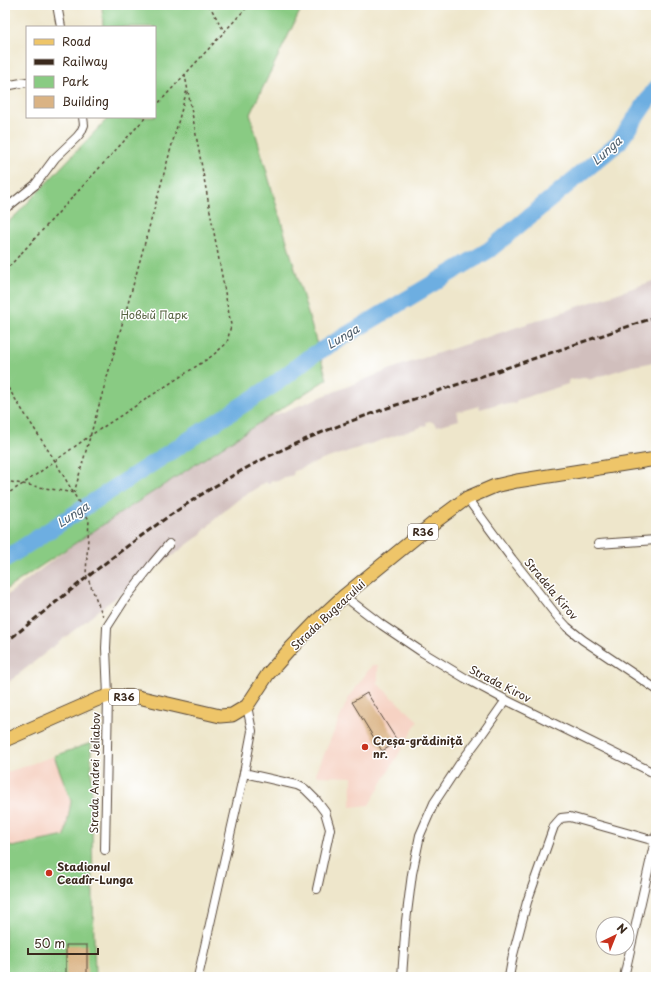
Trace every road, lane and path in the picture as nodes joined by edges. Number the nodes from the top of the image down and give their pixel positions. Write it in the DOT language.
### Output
graph roads {
  1 [pos="57,5"];
  2 [pos="209,5"];
  3 [pos="249,5"];
  4 [pos="61,26"];
  5 [pos="225,32"];
  6 [pos="185,75"];
  7 [pos="26,82"];
  8 [pos="5,86"];
  9 [pos="187,88"];
  10 [pos="156,106"];
  11 [pos="83,118"];
  12 [pos="145,118"];
  13 [pos="5,208"];
  14 [pos="5,271"];
  15 [pos="5,383"];
  16 [pos="91,435"];
  17 [pos="656,459"];
  18 [pos="55,461"];
  19 [pos="5,481"];
  20 [pos="23,484"];
  21 [pos="74,493"];
  22 [pos="5,495"];
  23 [pos="467,498"];
  24 [pos="656,540"];
  25 [pos="169,544"];
  26 [pos="598,544"];
  27 [pos="344,596"];
  28 [pos="107,628"];
  29 [pos="656,689"];
  30 [pos="108,696"];
  31 [pos="506,700"];
  32 [pos="247,706"];
  33 [pos="5,740"];
  34 [pos="244,773"];
  35 [pos="656,774"];
  36 [pos="655,839"];
  37 [pos="105,850"];
  38 [pos="317,889"];
  39 [pos="198,977"];
  40 [pos="402,977"];
  41 [pos="510,977"];
  42 [pos="624,977"];
  1 -- 4 [label="street"];
  2 -- 5 [label="path"];
  3 -- 5 [label="path"];
  5 -- 6 [label="path"];
  6 -- 9 [label="path"];
  6 -- 10 [label="path"];
  7 -- 8 [label="street"];
  9 -- 16 [label="path"];
  9 -- 16 [label="path"];
  11 -- 13 [label="street"];
  12 -- 14 [label="path"];
  15 -- 18 [label="path"];
  16 -- 18 [label="path"];
  16 -- 21 [label="path"];
  17 -- 23 [label="main road, Strada Bugeacului / R36"];
  18 -- 20 [label="path"];
  18 -- 21 [label="path"];
  19 -- 20 [label="path"];
  20 -- 21 [label="path"];
  20 -- 22 [label="path"];
  21 -- 28 [label="path"];
  23 -- 27 [label="main road, Strada Bugeacului / R36"];
  23 -- 29 [label="street, Stradela Kirov"];
  24 -- 26 [label="street"];
  25 -- 28 [label="street"];
  27 -- 31 [label="street, Strada Kirov"];
  27 -- 32 [label="main road, Strada Bugeacului / R36"];
  28 -- 30 [label="street, Strada Andrei Jeliabov"];
  30 -- 32 [label="main road, R36"];
  30 -- 33 [label="main road, R36"];
  30 -- 37 [label="street, Strada Andrei Jeliabov"];
  31 -- 35 [label="street, Strada Kirov"];
  31 -- 40 [label="street"];
  32 -- 34 [label="street"];
  34 -- 38 [label="street"];
  34 -- 39 [label="street"];
  36 -- 41 [label="street"];
  36 -- 42 [label="street"];
}
